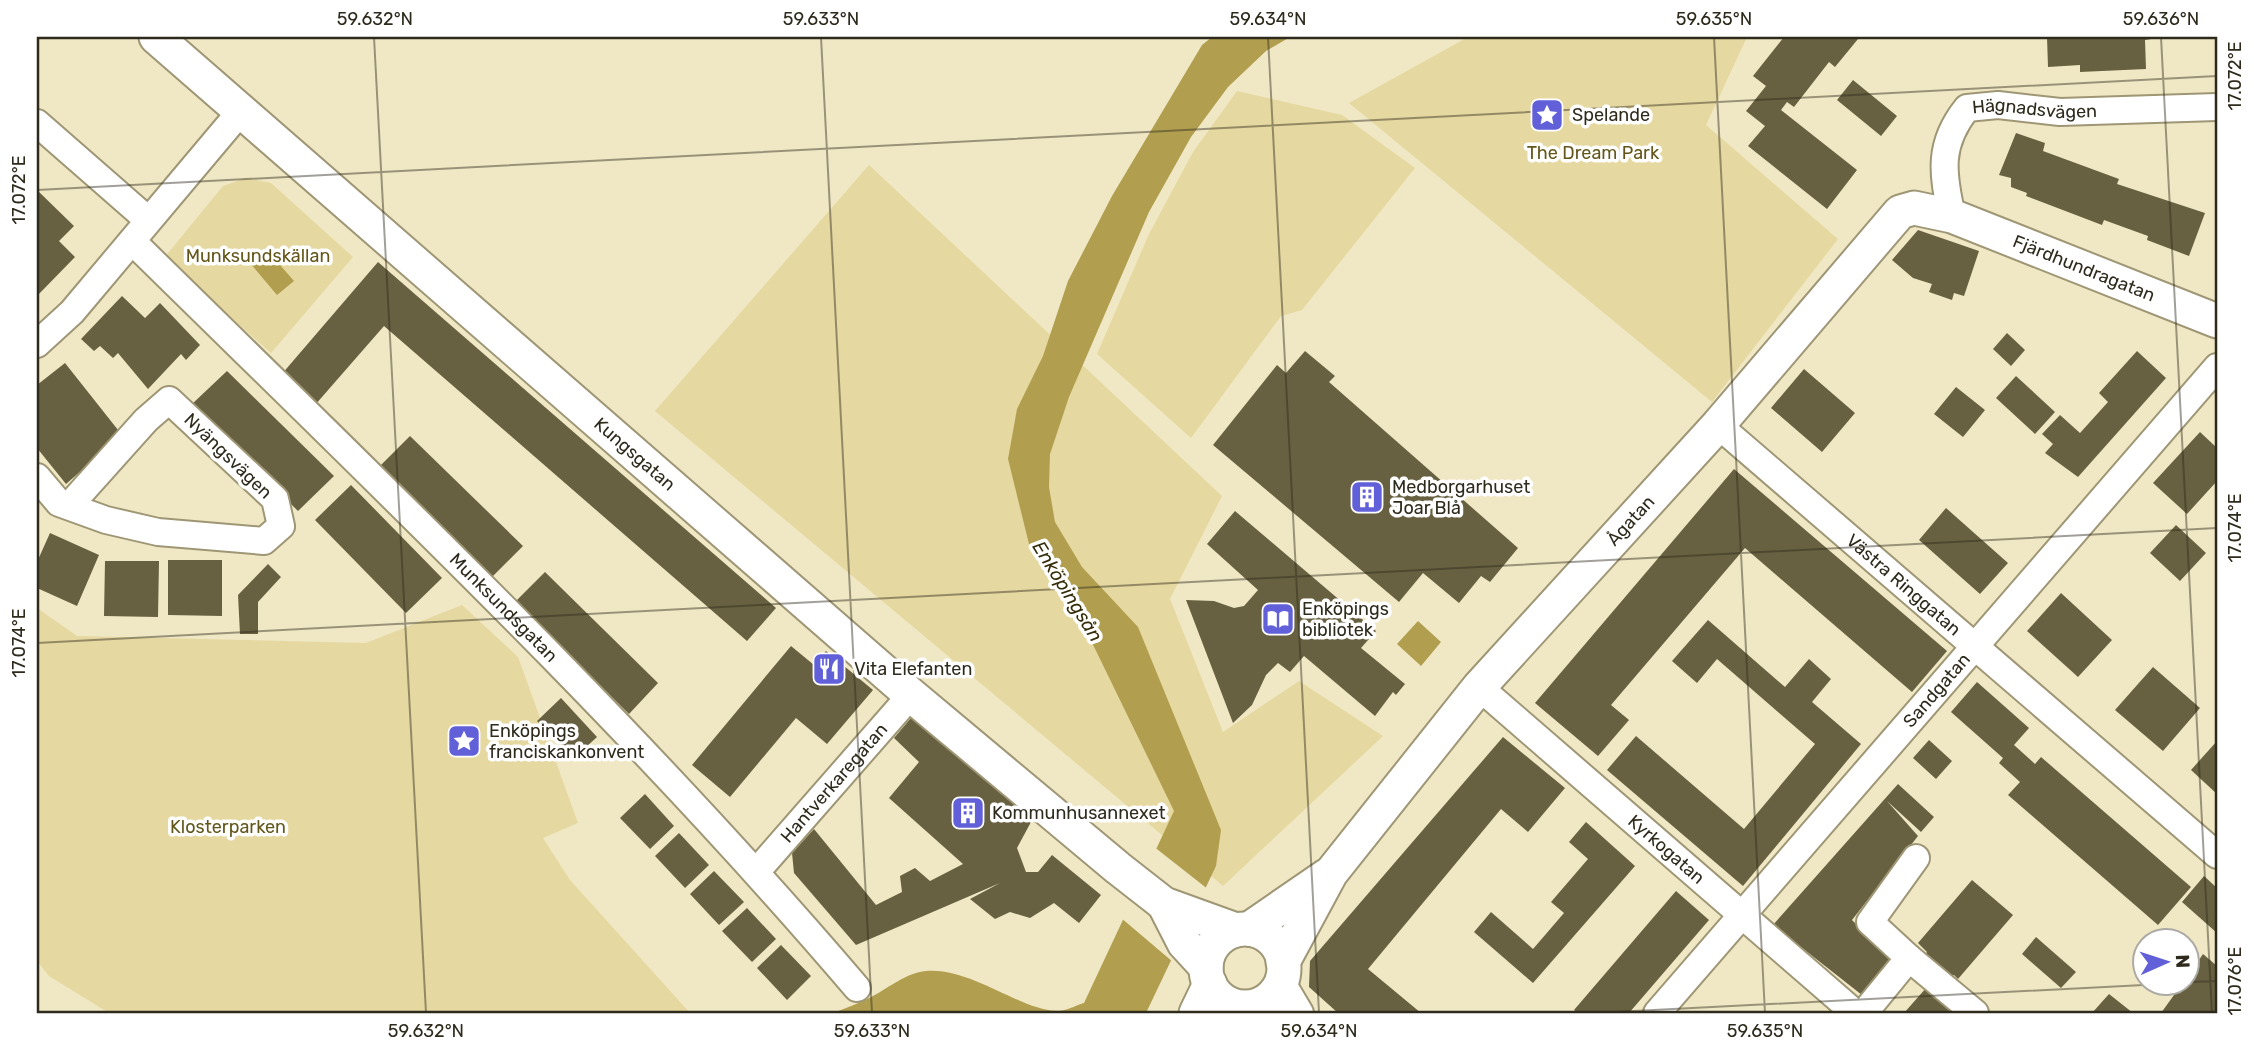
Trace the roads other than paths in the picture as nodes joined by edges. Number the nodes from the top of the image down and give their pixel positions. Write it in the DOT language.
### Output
graph roads {
  1 [pos="156,37"];
  2 [pos="2217,107"];
  3 [pos="241,111"];
  4 [pos="37,123"];
  5 [pos="1952,216"];
  6 [pos="148,220"];
  7 [pos="132,241"];
  8 [pos="2217,321"];
  9 [pos="37,344"];
  10 [pos="2217,367"];
  11 [pos="1718,425"];
  12 [pos="37,477"];
  13 [pos="69,506"];
  14 [pos="1977,645"];
  15 [pos="1479,687"];
  16 [pos="911,695"];
  17 [pos="2217,855"];
  18 [pos="1916,859"];
  19 [pos="757,871"];
  20 [pos="1331,873"];
  21 [pos="1742,914"];
  22 [pos="1192,929"];
  23 [pos="1243,929"];
  24 [pos="1909,958"];
  25 [pos="857,988"];
  26 [pos="1204,988"];
  27 [pos="1263,997"];
  28 [pos="1300,1013"];
  29 [pos="1657,1013"];
  30 [pos="1855,1013"];
  31 [pos="1864,1013"];
  32 [pos="1975,1013"];
  1 -- 3 [label="street, Kungsgatan"];
  2 -- 5 [label="street, Hägnadsvägen"];
  3 -- 6 [label="street"];
  3 -- 16 [label="street, Kungsgatan"];
  4 -- 6 [label="street"];
  5 -- 8 [label="street, Fjärdhundragatan"];
  5 -- 11 [label="street, Ågatan"];
  6 -- 7 [label="street"];
  7 -- 9 [label="street"];
  7 -- 19 [label="street, Munksundsgatan"];
  10 -- 14 [label="street, Sandgatan"];
  11 -- 14 [label="street, Västra Ringgatan"];
  11 -- 15 [label="street, Ågatan"];
  12 -- 13 [label="street, Nyängsvägen"];
  13 -- 13 [label="street, Nyängsvägen"];
  14 -- 17 [label="street, Västra Ringgatan"];
  14 -- 21 [label="street, Sandgatan"];
  15 -- 20 [label="street, Ågatan"];
  15 -- 21 [label="street, Kyrkogatan"];
  16 -- 19 [label="street, Hantverkaregatan"];
  16 -- 22 [label="street, Kungsgatan"];
  18 -- 24 [label="street"];
  19 -- 25 [label="street, Munksundsgatan"];
  20 -- 23 [label="street, Ågatan"];
  20 -- 27 [label="street, Ågatan"];
  21 -- 29 [label="street, Sandgatan"];
  21 -- 30 [label="street, Kyrkogatan"];
  22 -- 23 [label="street"];
  22 -- 26 [label="street"];
  23 -- 26 [label="street, Ågatan"];
  23 -- 27 [label="street"];
  24 -- 31 [label="street"];
  24 -- 32 [label="street"];
  26 -- 27 [label="street"];
  27 -- 28 [label="street"];
}
